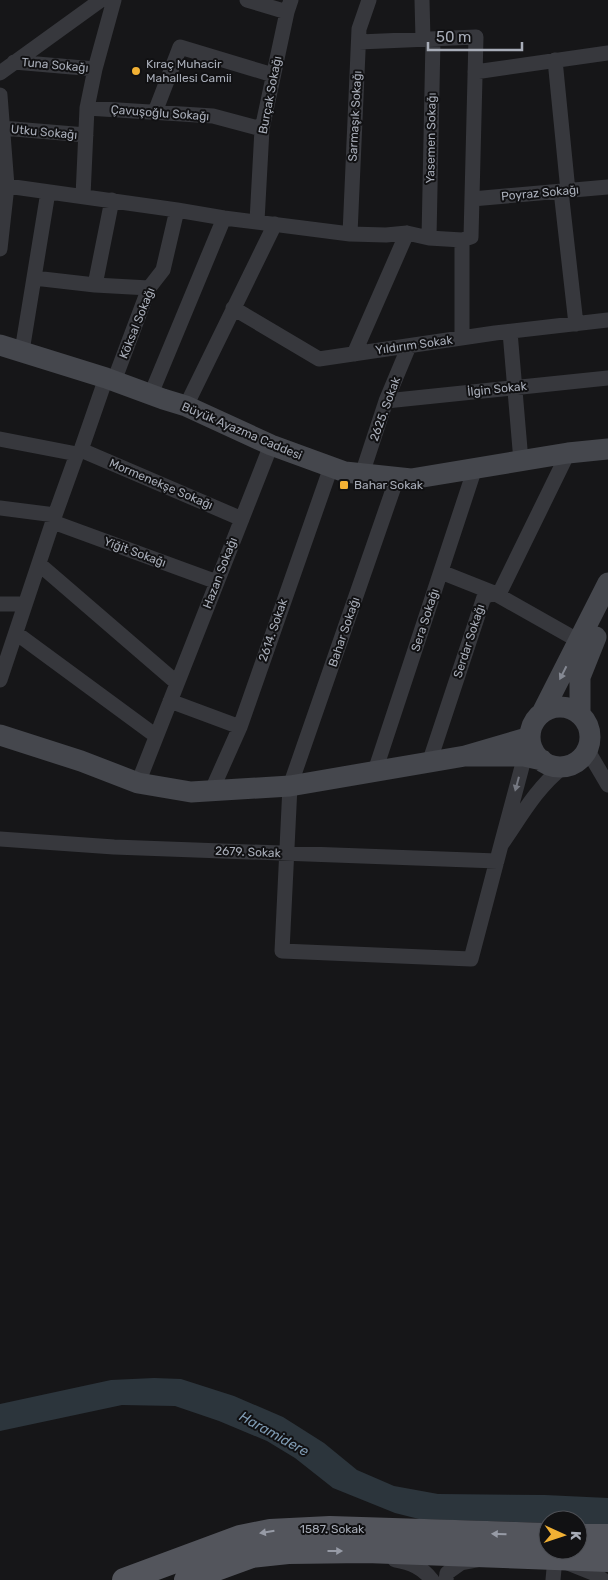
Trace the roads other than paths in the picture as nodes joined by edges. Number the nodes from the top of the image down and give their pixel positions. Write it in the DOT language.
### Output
graph roads {
  1 [pos="101,0"];
  2 [pos="114,0"];
  3 [pos="247,0"];
  4 [pos="369,0"];
  5 [pos="422,0"];
  6 [pos="289,6"];
  7 [pos="428,39"];
  8 [pos="359,42"];
  9 [pos="608,53"];
  10 [pos="555,60"];
  11 [pos="14,62"];
  12 [pos="95,69"];
  13 [pos="475,72"];
  14 [pos="0,73"];
  15 [pos="273,75"];
  16 [pos="0,95"];
  17 [pos="87,108"];
  18 [pos="155,112"];
  19 [pos="2,128"];
  20 [pos="262,129"];
  21 [pos="86,135"];
  22 [pos="608,187"];
  23 [pos="5,190"];
  24 [pos="565,191"];
  25 [pos="48,192"];
  26 [pos="83,196"];
  27 [pos="472,199"];
  28 [pos="112,200"];
  29 [pos="177,210"];
  30 [pos="224,218"];
  31 [pos="257,221"];
  32 [pos="275,224"];
  33 [pos="407,233"];
  34 [pos="350,234"];
  35 [pos="429,238"];
  36 [pos="462,240"];
  37 [pos="0,249"];
  38 [pos="34,278"];
  39 [pos="95,285"];
  40 [pos="149,288"];
  41 [pos="233,308"];
  42 [pos="608,320"];
  43 [pos="576,324"];
  44 [pos="510,332"];
  45 [pos="462,338"];
  46 [pos="0,345"];
  47 [pos="409,346"];
  48 [pos="22,351"];
  49 [pos="354,354"];
  50 [pos="608,378"];
  51 [pos="110,379"];
  52 [pos="515,387"];
  53 [pos="152,394"];
  54 [pos="386,401"];
  55 [pos="186,406"];
  56 [pos="0,439"];
  57 [pos="270,445"];
  58 [pos="608,449"];
  59 [pos="79,452"];
  60 [pos="568,453"];
  61 [pos="521,461"];
  62 [pos="330,467"];
  63 [pos="475,468"];
  64 [pos="362,474"];
  65 [pos="397,478"];
  66 [pos="0,508"];
  67 [pos="54,518"];
  68 [pos="242,519"];
  69 [pos="39,564"];
  70 [pos="441,572"];
  71 [pos="217,582"];
  72 [pos="608,583"];
  73 [pos="494,593"];
  74 [pos="0,604"];
  75 [pos="25,604"];
  76 [pos="608,613"];
  77 [pos="16,633"];
  78 [pos="579,641"];
  79 [pos="0,680"];
  80 [pos="177,683"];
  81 [pos="170,701"];
  82 [pos="543,711"];
  83 [pos="580,713"];
  84 [pos="240,726"];
  85 [pos="0,734"];
  86 [pos="156,736"];
  87 [pos="532,751"];
  88 [pos="588,751"];
  89 [pos="429,763"];
  90 [pos="563,767"];
  91 [pos="375,771"];
  92 [pos="138,783"];
  93 [pos="608,785"];
  94 [pos="290,786"];
  95 [pos="211,792"];
  96 [pos="0,839"];
  97 [pos="501,845"];
  98 [pos="287,853"];
  99 [pos="497,861"];
  100 [pos="588,1536"];
  101 [pos="608,1536"];
  102 [pos="538,1550"];
  103 [pos="366,1551"];
  104 [pos="538,1552"];
  105 [pos="493,1556"];
  106 [pos="577,1560"];
  107 [pos="601,1568"];
  108 [pos="124,1580"];
  109 [pos="186,1580"];
  110 [pos="432,1580"];
  111 [pos="446,1580"];
  1 -- 11 [label="street"];
  2 -- 12 [label="street"];
  3 -- 6 [label="street"];
  4 -- 8 [label="street, Sarmaşık Sokağı"];
  5 -- 7 [label="street, Yasemen Sokağı"];
  6 -- 15 [label="street, Burçak Sokağı"];
  7 -- 8 [label="street"];
  7 -- 13 [label="street"];
  7 -- 35 [label="street, Yasemen Sokağı"];
  8 -- 34 [label="street, Sarmaşık Sokağı"];
  9 -- 10 [label="street"];
  10 -- 13 [label="street"];
  10 -- 24 [label="street"];
  11 -- 12 [label="street, Tuna Sokağı"];
  11 -- 14 [label="street"];
  12 -- 17 [label="street"];
  13 -- 27 [label="street"];
  15 -- 18 [label="street"];
  15 -- 20 [label="street, Burçak Sokağı"];
  16 -- 19 [label="street"];
  17 -- 18 [label="street, Çavuşoğlu Sokağı"];
  17 -- 21 [label="street"];
  18 -- 20 [label="street, Çavuşoğlu Sokağı"];
  19 -- 21 [label="street, Utku Sokağı"];
  19 -- 23 [label="street"];
  20 -- 31 [label="street, Burçak Sokağı"];
  21 -- 26 [label="street"];
  22 -- 24 [label="street, Poyraz Sokağı"];
  23 -- 25 [label="street"];
  23 -- 37 [label="street"];
  24 -- 27 [label="street, Poyraz Sokağı"];
  24 -- 43 [label="street"];
  25 -- 26 [label="street"];
  25 -- 38 [label="street"];
  26 -- 28 [label="street"];
  27 -- 36 [label="street"];
  28 -- 29 [label="street"];
  28 -- 39 [label="street"];
  29 -- 30 [label="street"];
  29 -- 40 [label="street, Köksal Sokağı"];
  30 -- 31 [label="street"];
  30 -- 53 [label="street"];
  31 -- 32 [label="street"];
  32 -- 34 [label="street"];
  32 -- 41 [label="street"];
  33 -- 34 [label="street"];
  33 -- 35 [label="street"];
  33 -- 49 [label="street"];
  35 -- 36 [label="street"];
  36 -- 45 [label="street"];
  38 -- 39 [label="street"];
  38 -- 48 [label="street"];
  39 -- 40 [label="street"];
  40 -- 51 [label="street, Köksal Sokağı"];
  41 -- 49 [label="street, Yıldırım Sokak"];
  41 -- 55 [label="street"];
  42 -- 43 [label="street, Yıldırım Sokak"];
  43 -- 44 [label="street, Yıldırım Sokak"];
  44 -- 45 [label="street, Yıldırım Sokak"];
  44 -- 52 [label="street"];
  45 -- 47 [label="street, Yıldırım Sokak"];
  46 -- 48 [label="street, Büyük Ayazma Caddesi"];
  47 -- 49 [label="street, Yıldırım Sokak"];
  47 -- 54 [label="street, 2625. Sokak"];
  48 -- 51 [label="street, Büyük Ayazma Caddesi"];
  50 -- 52 [label="street, İlgin Sokak"];
  51 -- 53 [label="street, Büyük Ayazma Caddesi"];
  51 -- 59 [label="street, Köksal Sokağı"];
  52 -- 54 [label="street, İlgin Sokak"];
  52 -- 61 [label="street"];
  53 -- 55 [label="street, Büyük Ayazma Caddesi"];
  54 -- 64 [label="street, 2625. Sokak"];
  55 -- 57 [label="street, Büyük Ayazma Caddesi"];
  56 -- 59 [label="street, Mormenekşe Sokağı"];
  57 -- 62 [label="street, Büyük Ayazma Caddesi"];
  57 -- 68 [label="street, Hazan Sokağı"];
  58 -- 60 [label="street, Büyük Ayazma Caddesi"];
  59 -- 67 [label="street, Köksal Sokağı"];
  59 -- 68 [label="street, Mormenekşe Sokağı"];
  60 -- 61 [label="street, Büyük Ayazma Caddesi"];
  60 -- 73 [label="street, Serdar Sokağı"];
  61 -- 63 [label="street, Büyük Ayazma Caddesi"];
  62 -- 64 [label="street, Büyük Ayazma Caddesi"];
  62 -- 84 [label="street, 2614. Sokak"];
  63 -- 65 [label="street, Büyük Ayazma Caddesi"];
  63 -- 70 [label="street, Sera Sokağı"];
  64 -- 65 [label="street, Büyük Ayazma Caddesi"];
  65 -- 94 [label="street, Bahar Sokağı"];
  66 -- 67 [label="street, Yiğit Sokağı"];
  67 -- 69 [label="street, Köksal Sokağı"];
  67 -- 71 [label="street, Yiğit Sokağı"];
  68 -- 71 [label="street, Hazan Sokağı"];
  69 -- 75 [label="street, Köksal Sokağı"];
  69 -- 80 [label="street"];
  70 -- 73 [label="street"];
  70 -- 91 [label="street, Sera Sokağı"];
  71 -- 80 [label="street, Hazan Sokağı"];
  72 -- 78 [label="street"];
  73 -- 78 [label="street"];
  73 -- 89 [label="street, Serdar Sokağı"];
  74 -- 75 [label="street"];
  75 -- 77 [label="street, Köksal Sokağı"];
  76 -- 83 [label="street"];
  77 -- 79 [label="street, Köksal Sokağı"];
  77 -- 86 [label="street"];
  78 -- 82 [label="street, one-way"];
  80 -- 81 [label="street, Hazan Sokağı"];
  81 -- 84 [label="street"];
  81 -- 86 [label="street, Hazan Sokağı"];
  82 -- 83 [label="street"];
  82 -- 87 [label="street"];
  83 -- 88 [label="street"];
  84 -- 95 [label="street, 2614. Sokak"];
  85 -- 92 [label="street"];
  86 -- 92 [label="street, Hazan Sokağı"];
  87 -- 89 [label="street"];
  87 -- 90 [label="street"];
  87 -- 97 [label="street, one-way"];
  88 -- 90 [label="street"];
  88 -- 93 [label="street"];
  89 -- 91 [label="street"];
  90 -- 97 [label="street"];
  91 -- 94 [label="street"];
  92 -- 95 [label="street"];
  94 -- 95 [label="street"];
  94 -- 98 [label="street, Bahar Sokağı"];
  96 -- 98 [label="street, 2679. Sokak"];
  97 -- 99 [label="street"];
  98 -- 99 [label="street, 2679. Sokak"];
  98 -- 99 [label="street, Bahar Sokağı"];
  100 -- 101 [label="main road"];
  102 -- 108 [label="main road, 1587. Sokak, one-way"];
  103 -- 105 [label="main road, 1587. Sokak"];
  109 -- 103 [label="main road, 1587. Sokak, one-way"];
  103 -- 110 [label="street"];
  104 -- 105 [label="main road, 1587. Sokak"];
  105 -- 111 [label="street"];
  106 -- 107 [label="main road, 1587. Sokak"];
}
